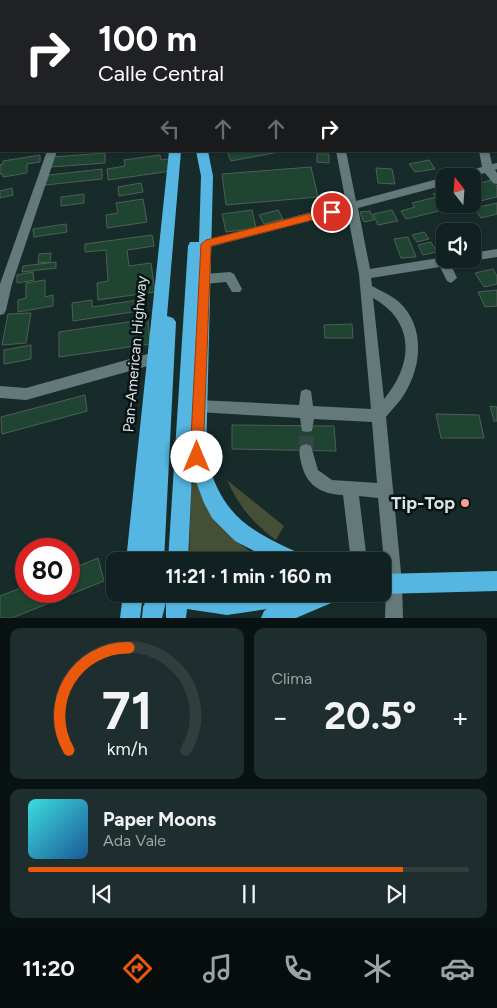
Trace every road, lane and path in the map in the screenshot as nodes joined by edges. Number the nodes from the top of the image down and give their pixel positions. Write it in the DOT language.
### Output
graph roads {
  1 [pos="52,152"];
  2 [pos="175,152"];
  3 [pos="201,152"];
  4 [pos="201,152"];
  5 [pos="341,152"];
  6 [pos="484,152"];
  7 [pos="492,167"];
  8 [pos="497,180"];
  9 [pos="436,183"];
  10 [pos="172,184"];
  11 [pos="351,207"];
  12 [pos="206,244"];
  13 [pos="497,253"];
  14 [pos="481,256"];
  15 [pos="436,263"];
  16 [pos="447,268"];
  17 [pos="365,274"];
  18 [pos="452,278"];
  19 [pos="204,279"];
  20 [pos="236,289"];
  21 [pos="366,289"];
  22 [pos="0,310"];
  23 [pos="155,358"];
  24 [pos="0,392"];
  25 [pos="306,396"];
  26 [pos="198,406"];
  27 [pos="378,416"];
  28 [pos="307,419"];
  29 [pos="306,451"];
  30 [pos="350,488"];
  31 [pos="385,491"];
  32 [pos="137,552"];
  33 [pos="155,552"];
  34 [pos="179,552"];
  35 [pos="274,552"];
  36 [pos="359,552"];
  37 [pos="387,552"];
  38 [pos="497,581"];
  39 [pos="391,583"];
  40 [pos="391,600"];
  41 [pos="132,602"];
  42 [pos="167,602"];
  43 [pos="194,602"];
  44 [pos="248,602"];
  45 [pos="310,602"];
  46 [pos="130,618"];
  47 [pos="152,618"];
  48 [pos="271,618"];
  49 [pos="394,618"];
  1 -- 22 [label="street"];
  2 -- 10 [label="highway, Pan-American Highway"];
  3 -- 12 [label="highway"];
  4 -- 34 [label="highway"];
  5 -- 11 [label="street"];
  6 -- 7 [label="street"];
  7 -- 8 [label="street"];
  9 -- 11 [label="street"];
  10 -- 23 [label="highway, Pan-American Highway"];
  10 -- 33 [label="highway"];
  11 -- 12 [label="street"];
  11 -- 17 [label="street"];
  12 -- 19 [label="highway"];
  13 -- 14 [label="street"];
  15 -- 17 [label="street"];
  16 -- 18 [label="street"];
  17 -- 21 [label="street"];
  19 -- 20 [label="street"];
  19 -- 26 [label="highway"];
  21 -- 27 [label="street"];
  21 -- 27 [label="street"];
  23 -- 24 [label="street"];
  23 -- 32 [label="highway, Pan-American Highway"];
  25 -- 28 [label="street"];
  26 -- 28 [label="street"];
  26 -- 35 [label="highway"];
  27 -- 28 [label="street"];
  27 -- 31 [label="street"];
  29 -- 30 [label="street"];
  30 -- 31 [label="street"];
  30 -- 36 [label="street"];
  31 -- 37 [label="street"];
  38 -- 39 [label="highway"];
  40 -- 49 [label="street"];
  41 -- 46 [label="highway"];
  42 -- 47 [label="highway"];
  43 -- 44 [label="highway"];
  45 -- 48 [label="highway"];
}
